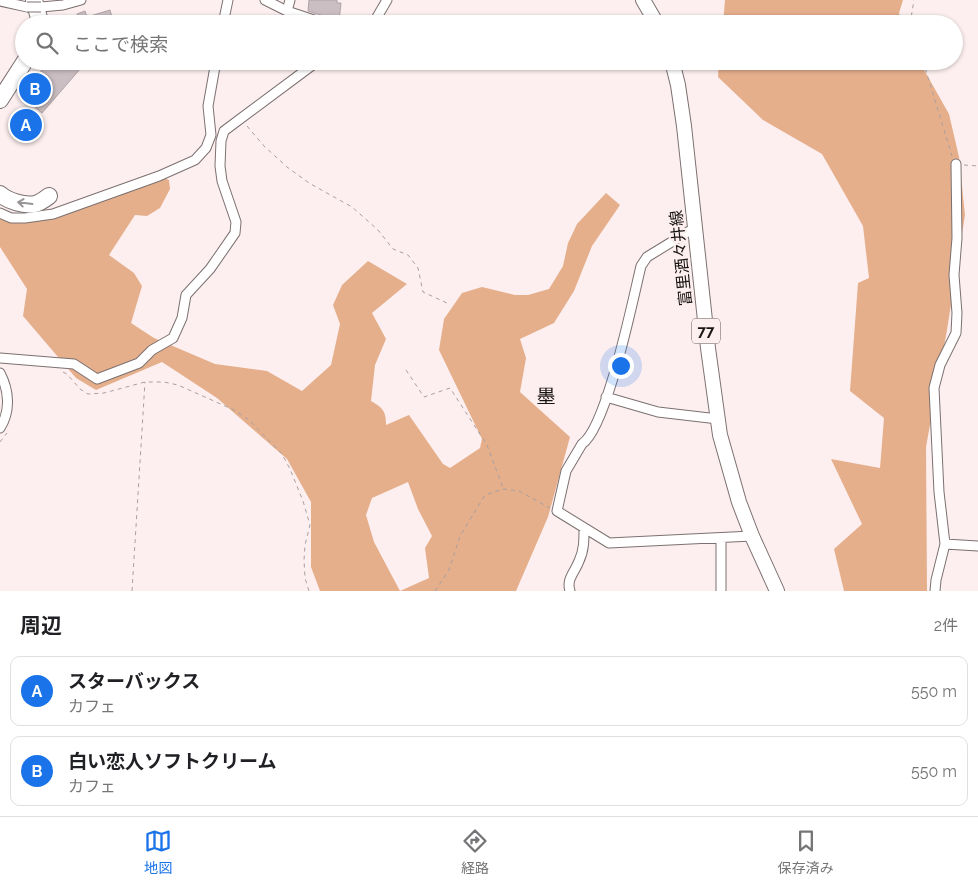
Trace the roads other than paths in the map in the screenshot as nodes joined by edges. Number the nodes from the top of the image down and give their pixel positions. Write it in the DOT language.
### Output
graph roads {
  1 [pos="81,0"];
  2 [pos="228,0"];
  3 [pos="265,0"];
  4 [pos="290,0"];
  5 [pos="387,0"];
  6 [pos="643,0"];
  7 [pos="0,1"];
  8 [pos="34,5"];
  9 [pos="287,11"];
  10 [pos="225,15"];
  11 [pos="299,15"];
  12 [pos="378,15"];
  13 [pos="652,15"];
  14 [pos="20,70"];
  15 [pos="214,70"];
  16 [pos="305,70"];
  17 [pos="674,70"];
  18 [pos="0,100"];
  19 [pos="210,125"];
  20 [pos="224,131"];
  21 [pos="956,164"];
  22 [pos="0,194"];
  23 [pos="49,196"];
  24 [pos="0,213"];
  25 [pos="696,227"];
  26 [pos="0,358"];
  27 [pos="0,373"];
  28 [pos="606,397"];
  29 [pos="718,419"];
  30 [pos="4,430"];
  31 [pos="584,529"];
  32 [pos="752,536"];
  33 [pos="721,538"];
  34 [pos="945,544"];
  35 [pos="978,546"];
  36 [pos="570,591"];
  37 [pos="721,591"];
  38 [pos="777,591"];
  39 [pos="935,591"];
  1 -- 8 [label="street"];
  2 -- 10 [label="street"];
  3 -- 9 [label="street"];
  4 -- 9 [label="street"];
  5 -- 12 [label="street"];
  6 -- 13 [label="main road"];
  7 -- 8 [label="street"];
  9 -- 11 [label="street"];
  14 -- 18 [label="highway"];
  15 -- 19 [label="street"];
  16 -- 20 [label="street"];
  17 -- 25 [label="main road, 富里酒々井線 / 77"];
  19 -- 20 [label="street"];
  19 -- 24 [label="street"];
  20 -- 26 [label="street"];
  21 -- 34 [label="street"];
  23 -- 22 [label="highway, one-way"];
  25 -- 28 [label="street"];
  25 -- 29 [label="main road, 富里酒々井線 / 77"];
  27 -- 30 [label="street"];
  28 -- 29 [label="street"];
  28 -- 31 [label="street"];
  29 -- 32 [label="main road, 富里酒々井線 / 77"];
  31 -- 33 [label="street"];
  31 -- 36 [label="street"];
  32 -- 33 [label="street"];
  32 -- 38 [label="main road, 富里酒々井線 / 77"];
  33 -- 37 [label="street"];
  34 -- 35 [label="street"];
  34 -- 39 [label="street"];
}
